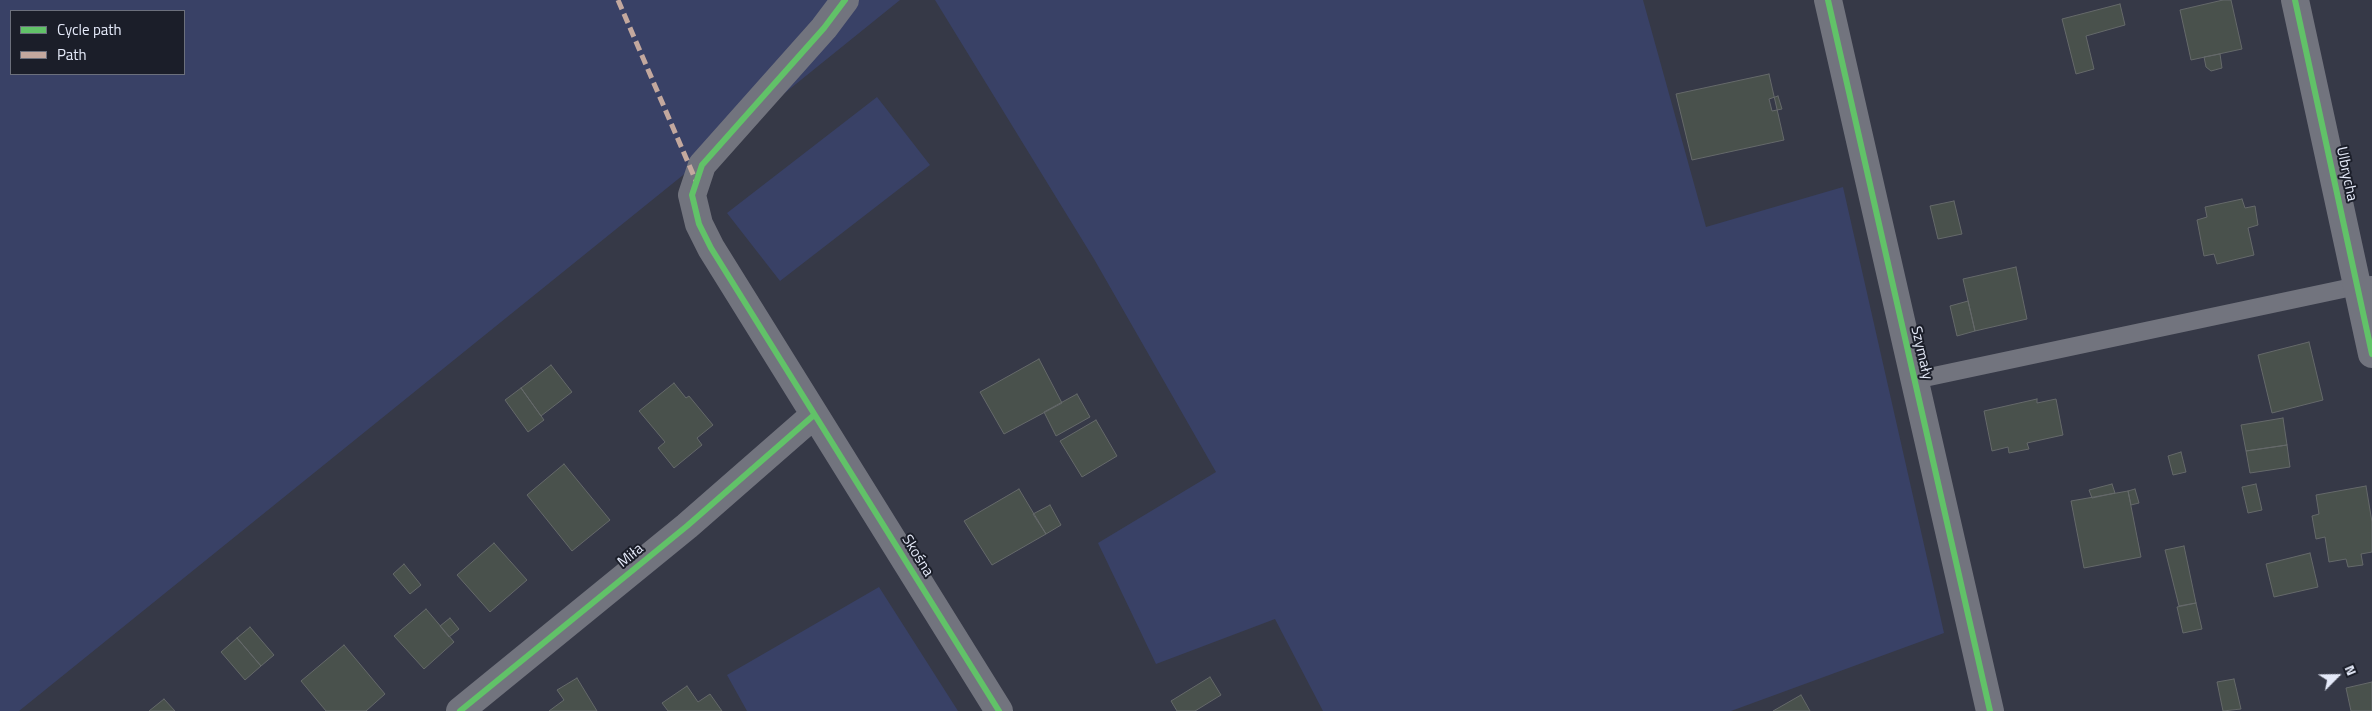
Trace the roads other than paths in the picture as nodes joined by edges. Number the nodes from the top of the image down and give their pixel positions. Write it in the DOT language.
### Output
graph roads {
  1 [pos="844,0"];
  2 [pos="1828,0"];
  3 [pos="2294,0"];
  4 [pos="2365,286"];
  5 [pos="2372,354"];
  6 [pos="1915,380"];
  7 [pos="814,415"];
  8 [pos="472,707"];
  9 [pos="999,711"];
  10 [pos="1990,711"];
  1 -- 7 [label="street, Skośna"];
  2 -- 6 [label="street, Szymały"];
  3 -- 4 [label="street, Ulbrycha"];
  4 -- 5 [label="street, Ulbrycha"];
  4 -- 6 [label="lane"];
  6 -- 10 [label="street, Szymały"];
  7 -- 8 [label="street, Miła"];
  7 -- 9 [label="street, Skośna"];
}
